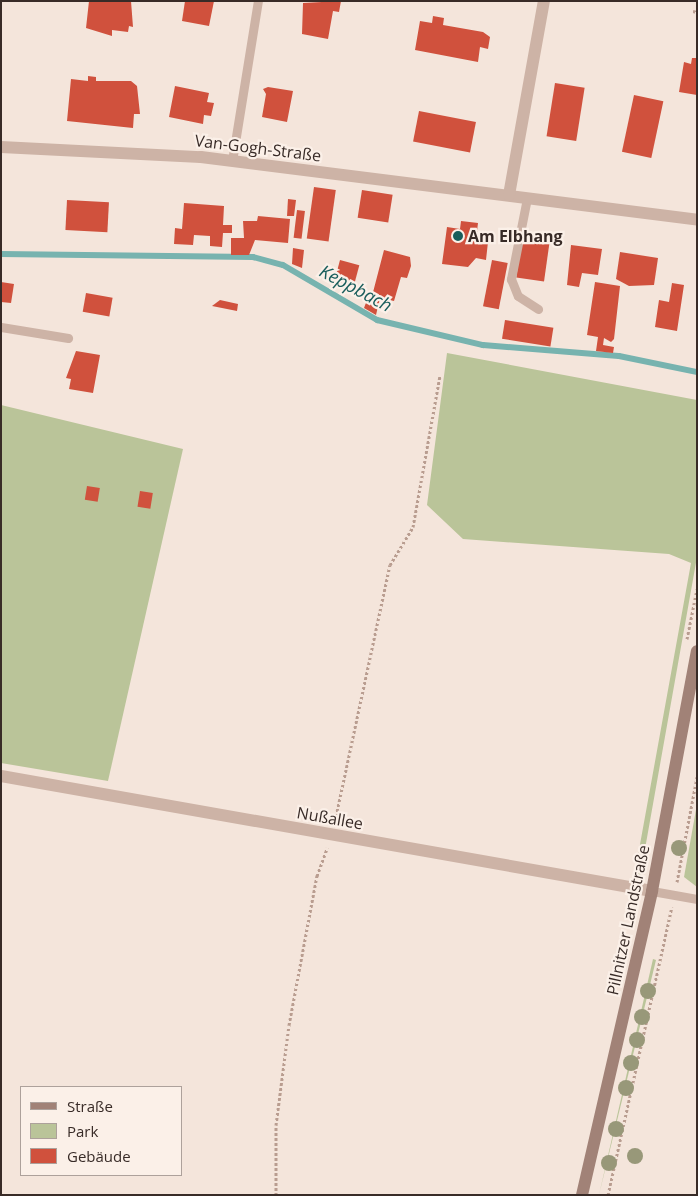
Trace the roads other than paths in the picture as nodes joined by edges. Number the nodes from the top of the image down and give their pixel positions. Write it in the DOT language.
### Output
graph roads {
  1 [pos="258,1"];
  2 [pos="544,1"];
  3 [pos="1,148"];
  4 [pos="232,161"];
  5 [pos="509,195"];
  6 [pos="527,198"];
  7 [pos="697,220"];
  8 [pos="538,309"];
  9 [pos="1,327"];
  10 [pos="68,338"];
  11 [pos="697,650"];
  12 [pos="1,776"];
  13 [pos="652,892"];
  14 [pos="697,899"];
  15 [pos="582,1195"];
  1 -- 4 [label="lane"];
  2 -- 5 [label="street"];
  3 -- 4 [label="street, Van-Gogh-Straße"];
  4 -- 5 [label="street, Van-Gogh-Straße"];
  5 -- 6 [label="street, Van-Gogh-Straße"];
  6 -- 7 [label="street, Van-Gogh-Straße"];
  6 -- 8 [label="lane"];
  9 -- 10 [label="lane"];
  11 -- 13 [label="main road, Pillnitzer Landstraße"];
  12 -- 13 [label="street, Nußallee"];
  13 -- 14 [label="lane"];
  13 -- 15 [label="main road, Pillnitzer Landstraße"];
}
